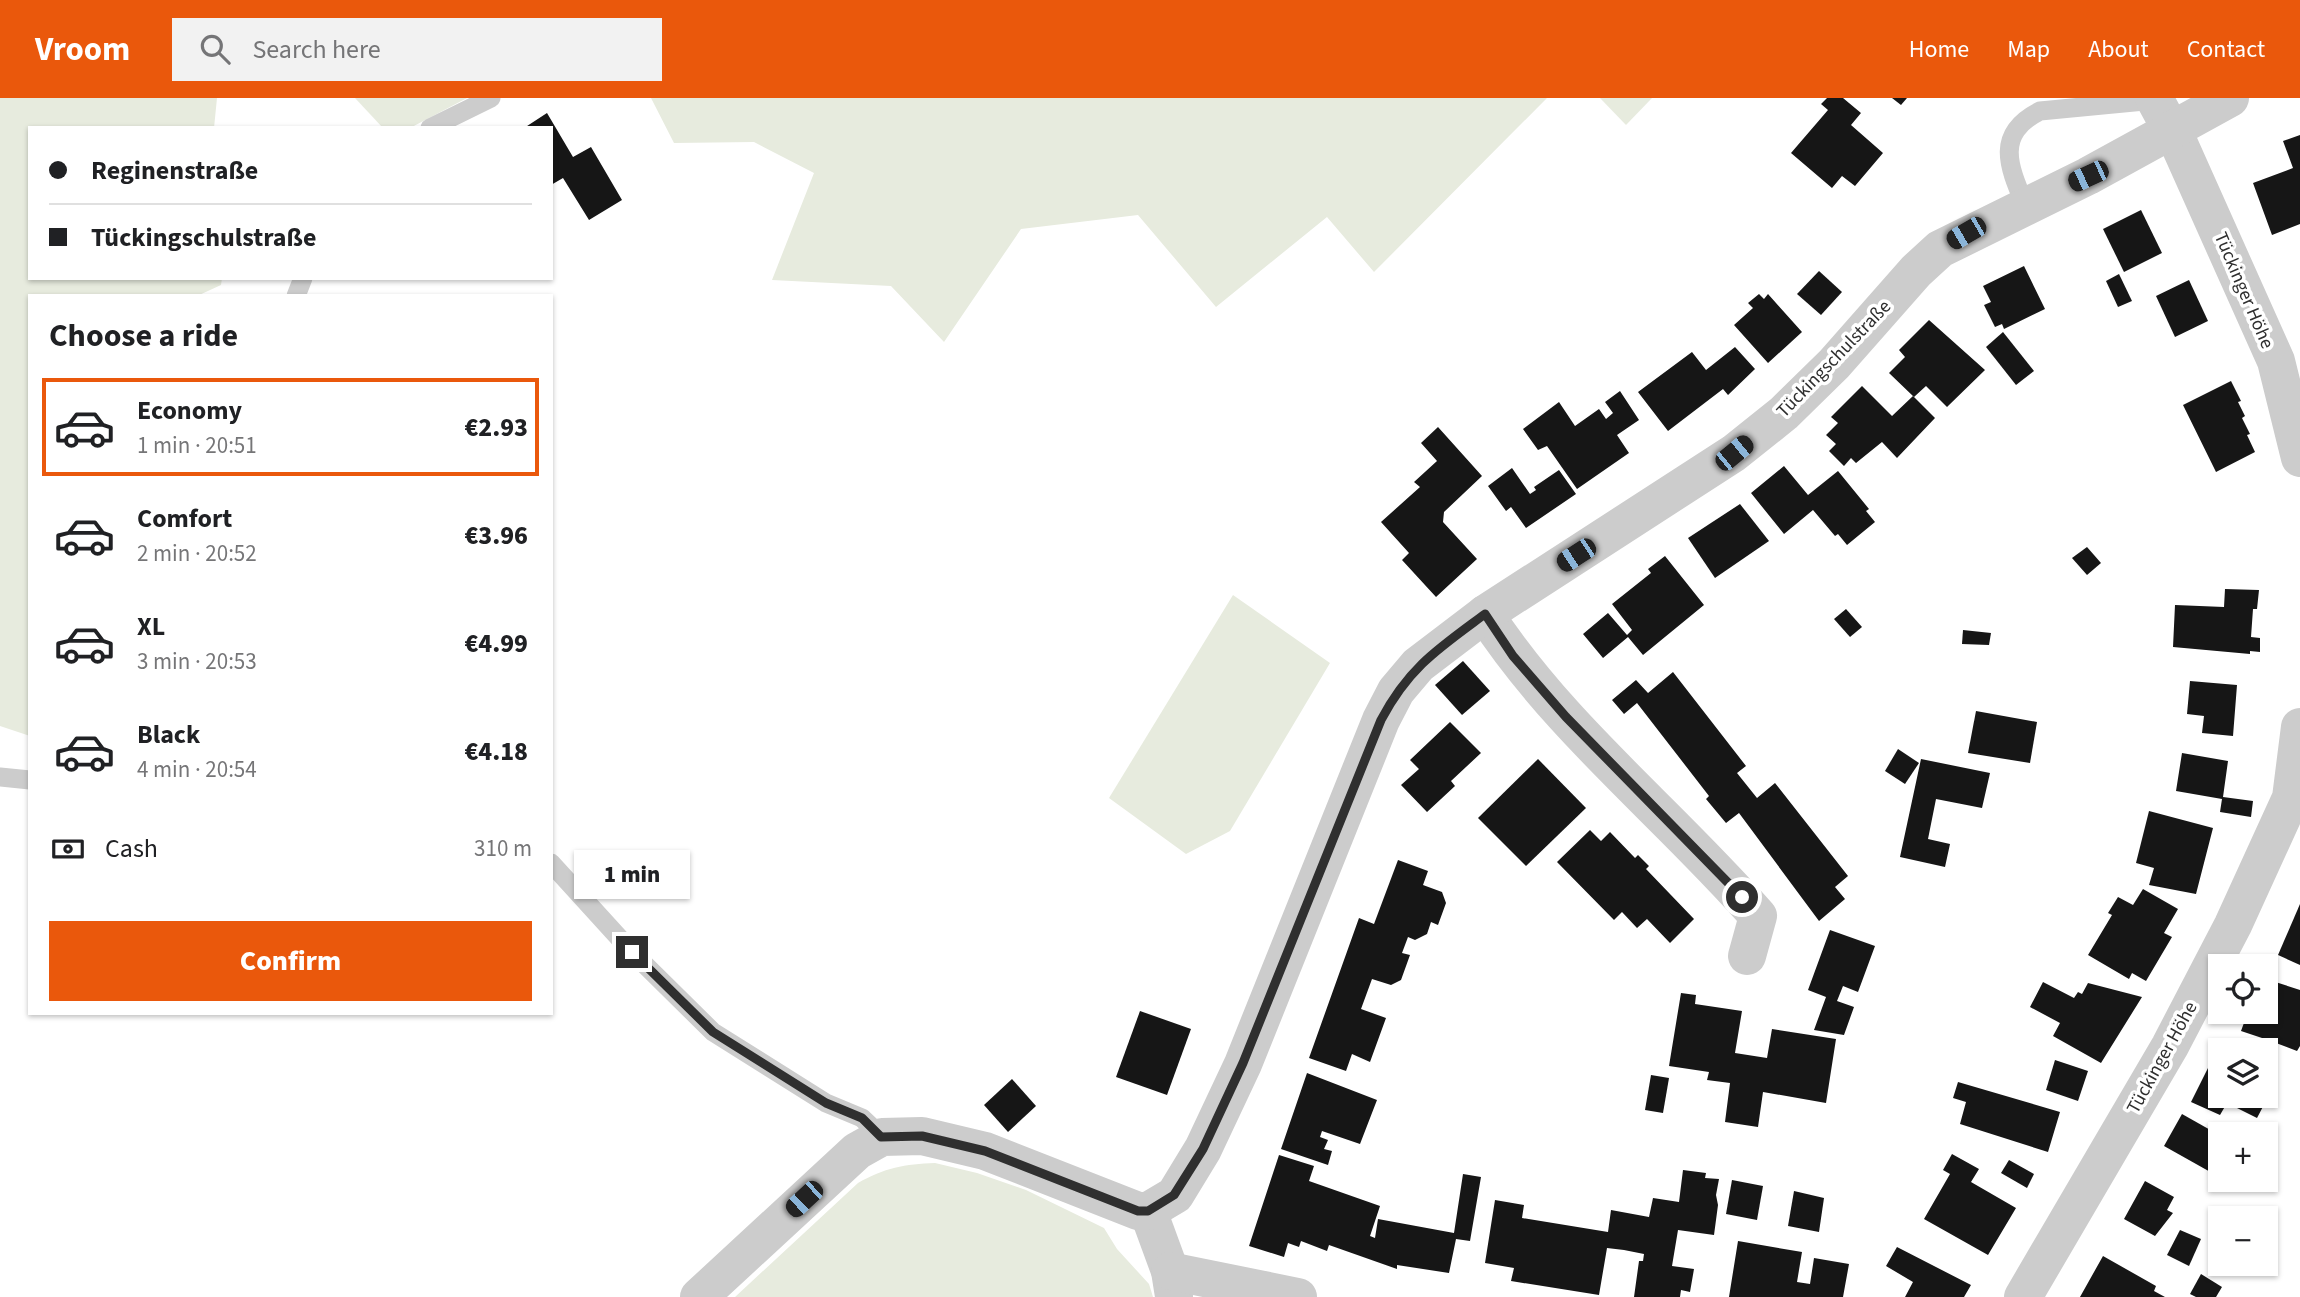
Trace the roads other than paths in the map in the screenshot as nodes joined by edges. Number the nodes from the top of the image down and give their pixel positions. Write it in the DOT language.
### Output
graph roads {
  1 [pos="491,98"];
  2 [pos="2230,98"];
  3 [pos="2160,109"];
  4 [pos="434,126"];
  5 [pos="2025,205"];
  6 [pos="2300,458"];
  7 [pos="1485,614"];
  8 [pos="2300,727"];
  9 [pos="0,777"];
  10 [pos="28,780"];
  11 [pos="553,865"];
  12 [pos="1747,956"];
  13 [pos="881,1137"];
  14 [pos="1148,1211"];
  15 [pos="1172,1284"];
  16 [pos="699,1297"];
  17 [pos="1298,1297"];
  18 [pos="2023,1297"];
  1 -- 4 [label="lane"];
  2 -- 3 [label="street, Tückingschulstraße"];
  3 -- 5 [label="street, Tückingschulstraße"];
  3 -- 5 [label="lane"];
  3 -- 6 [label="street, Tückinger Höhe"];
  5 -- 7 [label="street, Tückingschulstraße"];
  7 -- 12 [label="street"];
  7 -- 14 [label="street, Tückingschulstraße"];
  8 -- 18 [label="street, Tückinger Höhe"];
  9 -- 10 [label="lane"];
  11 -- 13 [label="lane"];
  13 -- 14 [label="street"];
  13 -- 16 [label="street"];
  14 -- 15 [label="street"];
  15 -- 17 [label="street"];
}
